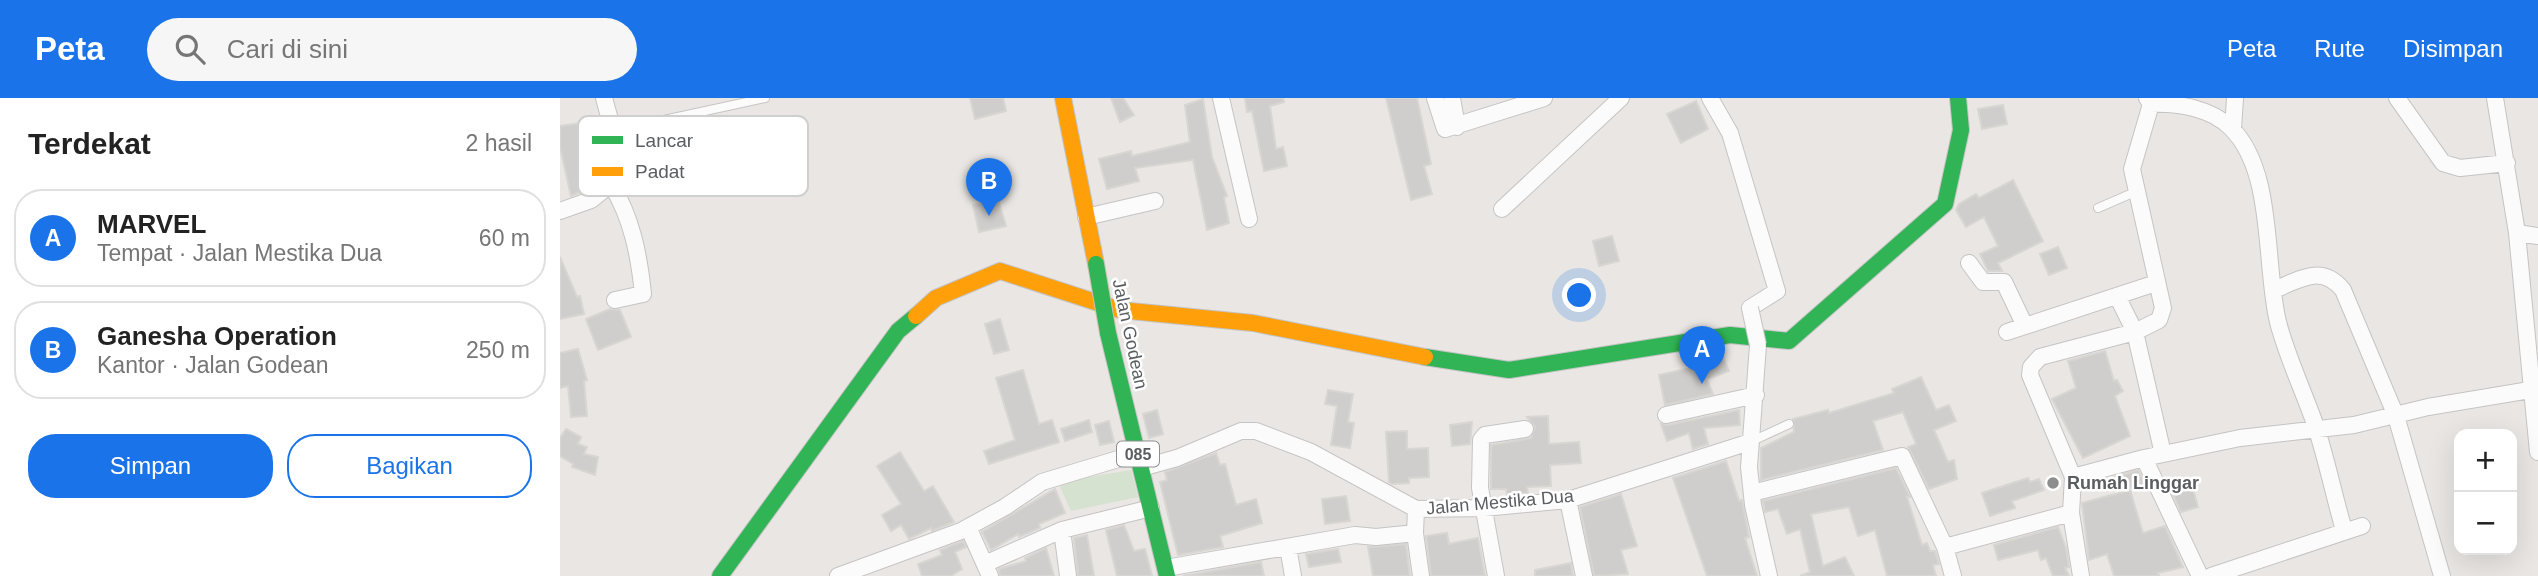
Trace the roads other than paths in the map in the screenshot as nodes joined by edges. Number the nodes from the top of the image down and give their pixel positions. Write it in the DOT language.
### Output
graph roads {
  1 [pos="604,98"];
  2 [pos="765,98"];
  3 [pos="1063,98"];
  4 [pos="1221,98"];
  5 [pos="1436,98"];
  6 [pos="1451,98"];
  7 [pos="1544,98"];
  8 [pos="1621,98"];
  9 [pos="1710,98"];
  10 [pos="1958,98"];
  11 [pos="2235,98"];
  12 [pos="2397,98"];
  13 [pos="2495,98"];
  14 [pos="2149,101"];
  15 [pos="609,116"];
  16 [pos="682,116"];
  17 [pos="1457,127"];
  18 [pos="2233,129"];
  19 [pos="2507,163"];
  20 [pos="2136,192"];
  21 [pos="596,196"];
  22 [pos="618,196"];
  23 [pos="1155,201"];
  24 [pos="2098,208"];
  25 [pos="1502,209"];
  26 [pos="560,211"];
  27 [pos="1086,217"];
  28 [pos="1249,219"];
  29 [pos="2517,233"];
  30 [pos="2538,236"];
  31 [pos="1969,263"];
  32 [pos="2156,283"];
  33 [pos="2274,290"];
  34 [pos="2118,296"];
  35 [pos="615,300"];
  36 [pos="2025,326"];
  37 [pos="2135,331"];
  38 [pos="2007,332"];
  39 [pos="2530,390"];
  40 [pos="1756,395"];
  41 [pos="1666,415"];
  42 [pos="2396,416"];
  43 [pos="1789,424"];
  44 [pos="1525,429"];
  45 [pos="2317,431"];
  46 [pos="1750,442"];
  47 [pos="2538,452"];
  48 [pos="2163,454"];
  49 [pos="2144,458"];
  50 [pos="1140,460"];
  51 [pos="2073,477"];
  52 [pos="1752,493"];
  53 [pos="1568,500"];
  54 [pos="1151,508"];
  55 [pos="2071,513"];
  56 [pos="1484,515"];
  57 [pos="1415,519"];
  58 [pos="2362,526"];
  59 [pos="968,527"];
  60 [pos="1062,530"];
  61 [pos="2344,530"];
  62 [pos="1288,547"];
  63 [pos="1945,547"];
  64 [pos="988,570"];
  65 [pos="1166,572"];
  66 [pos="843,575"];
  67 [pos="720,576"];
  68 [pos="1068,576"];
  69 [pos="1293,576"];
  70 [pos="1421,576"];
  71 [pos="1496,576"];
  72 [pos="1584,576"];
  73 [pos="1769,576"];
  74 [pos="1953,576"];
  75 [pos="2081,576"];
  76 [pos="2200,576"];
  77 [pos="2211,576"];
  78 [pos="2442,576"];
  1 -- 15 [label="street"];
  2 -- 16 [label="lane"];
  3 -- 27 [label="street, Jalan Godean / 085"];
  4 -- 28 [label="street"];
  5 -- 17 [label="street"];
  6 -- 17 [label="street"];
  7 -- 17 [label="street"];
  8 -- 25 [label="street"];
  9 -- 40 [label="street, bridge"];
  10 -- 67 [label="street"];
  11 -- 18 [label="street"];
  12 -- 19 [label="street"];
  13 -- 19 [label="street"];
  14 -- 18 [label="street"];
  14 -- 20 [label="street"];
  18 -- 33 [label="street"];
  19 -- 29 [label="street"];
  20 -- 24 [label="lane"];
  20 -- 32 [label="street"];
  21 -- 26 [label="street"];
  22 -- 35 [label="street"];
  23 -- 27 [label="street"];
  27 -- 50 [label="street, Jalan Godean / 085, bridge"];
  29 -- 30 [label="street"];
  29 -- 39 [label="street"];
  31 -- 36 [label="street"];
  32 -- 34 [label="street"];
  32 -- 37 [label="street"];
  33 -- 42 [label="street"];
  33 -- 45 [label="street"];
  34 -- 36 [label="street"];
  34 -- 37 [label="street"];
  36 -- 38 [label="street"];
  37 -- 48 [label="street"];
  37 -- 51 [label="street"];
  39 -- 42 [label="street"];
  39 -- 47 [label="street"];
  40 -- 41 [label="street"];
  40 -- 46 [label="street"];
  42 -- 45 [label="street"];
  42 -- 78 [label="street"];
  43 -- 46 [label="lane"];
  44 -- 56 [label="street"];
  45 -- 48 [label="street"];
  45 -- 61 [label="street"];
  46 -- 52 [label="street"];
  46 -- 53 [label="street, Jalan Mestika Dua"];
  48 -- 49 [label="street"];
  49 -- 51 [label="street"];
  49 -- 76 [label="street"];
  50 -- 54 [label="street, Jalan Godean / 085"];
  50 -- 57 [label="street, Jalan Mestika Dua"];
  50 -- 59 [label="street, Jalan Mestika Dua"];
  51 -- 55 [label="street"];
  52 -- 63 [label="street"];
  52 -- 73 [label="street"];
  53 -- 56 [label="street, Jalan Mestika Dua"];
  53 -- 72 [label="street"];
  54 -- 60 [label="street"];
  54 -- 65 [label="street, Jalan Godean / 085"];
  55 -- 63 [label="street"];
  55 -- 75 [label="street"];
  56 -- 57 [label="street, Jalan Mestika Dua"];
  56 -- 71 [label="street"];
  57 -- 62 [label="street"];
  57 -- 70 [label="street"];
  58 -- 61 [label="street"];
  59 -- 64 [label="street"];
  59 -- 66 [label="street, Jalan Mestika Dua"];
  60 -- 64 [label="street"];
  60 -- 68 [label="street"];
  61 -- 77 [label="street"];
  62 -- 65 [label="street"];
  62 -- 69 [label="street"];
  63 -- 74 [label="street"];
}
